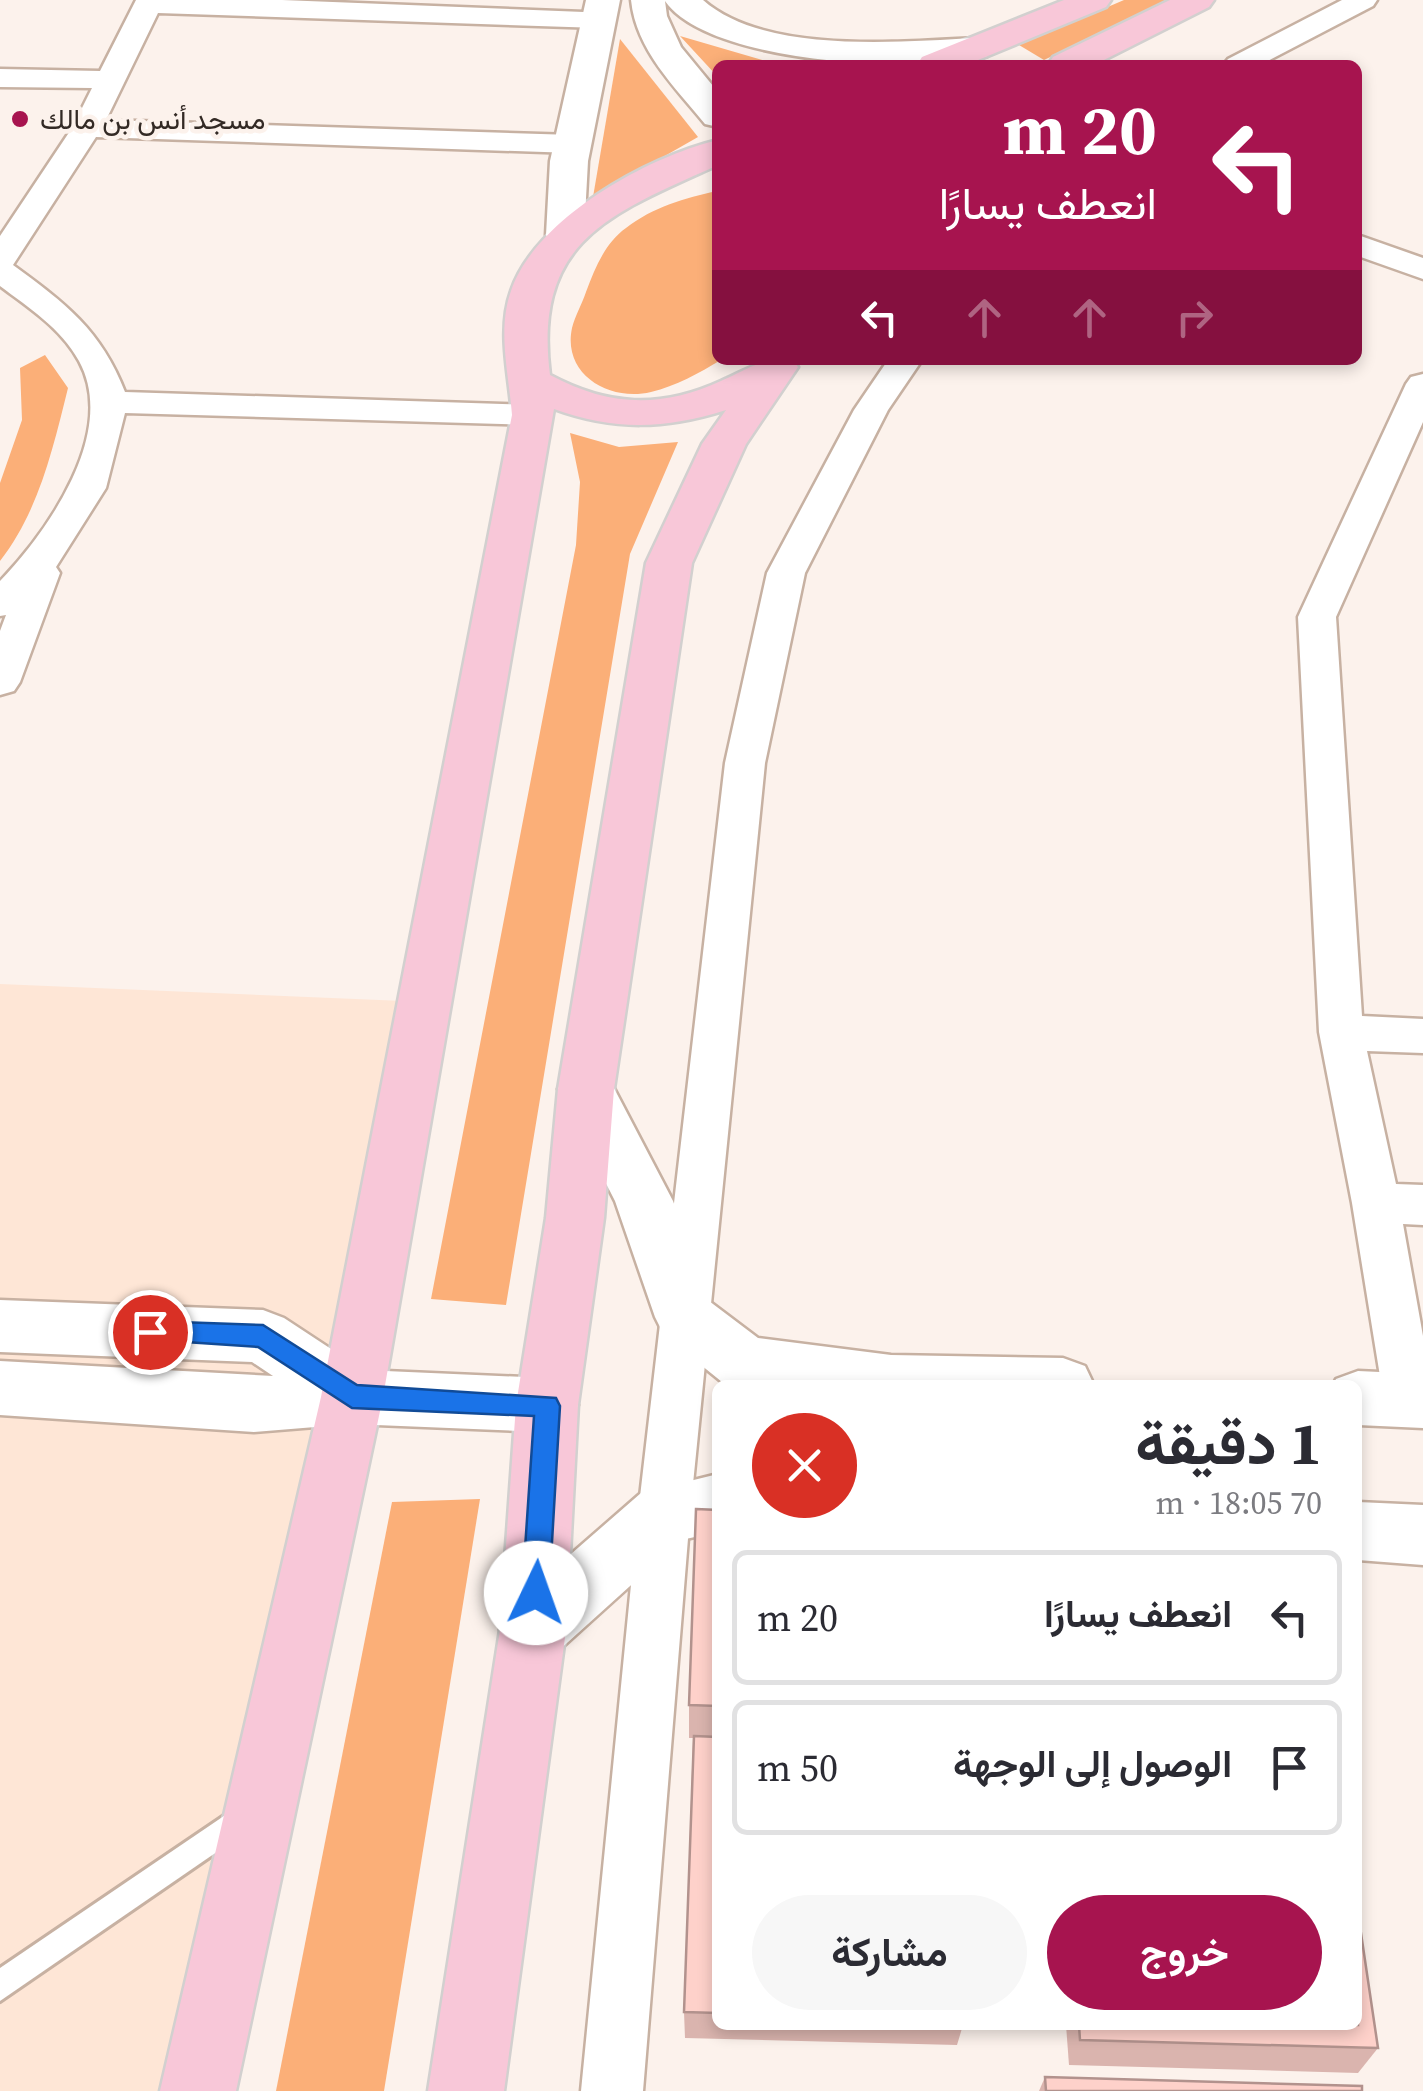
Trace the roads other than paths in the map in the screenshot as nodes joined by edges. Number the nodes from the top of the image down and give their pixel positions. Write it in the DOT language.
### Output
graph roads {
  1 [pos="648,0"];
  2 [pos="682,0"];
  3 [pos="1094,0"];
  4 [pos="1198,0"];
  5 [pos="1363,0"];
  6 [pos="149,2"];
  7 [pos="601,10"];
  8 [pos="975,50"];
  9 [pos="948,60"];
  10 [pos="1076,60"];
  11 [pos="1248,60"];
  12 [pos="0,78"];
  13 [pos="110,80"];
  14 [pos="712,108"];
  15 [pos="88,128"];
  16 [pos="573,144"];
  17 [pos="712,155"];
  18 [pos="565,235"];
  19 [pos="1362,246"];
  20 [pos="0,260"];
  21 [pos="1423,269"];
  22 [pos="0,271"];
  23 [pos="779,365"];
  24 [pos="780,365"];
  25 [pos="902,365"];
  26 [pos="1423,384"];
  27 [pos="532,398"];
  28 [pos="112,402"];
  29 [pos="49,552"];
  30 [pos="0,604"];
  31 [pos="0,682"];
  32 [pos="1341,1032"];
  33 [pos="1423,1036"];
  34 [pos="586,1089"];
  35 [pos="1400,1204"];
  36 [pos="685,1317"];
  37 [pos="0,1326"];
  38 [pos="876,1380"];
  39 [pos="0,1388"];
  40 [pos="352,1396"];
  41 [pos="1397,1400"];
  42 [pos="547,1406"];
  43 [pos="690,1509"];
  44 [pos="1362,1531"];
  45 [pos="1423,1535"];
  46 [pos="534,1630"];
  47 [pos="261,1804"];
  48 [pos="0,1986"];
  49 [pos="198,2091"];
  50 [pos="466,2091"];
  51 [pos="612,2091"];
  1 -- 14 [label="main road"];
  2 -- 8 [label="main road"];
  3 -- 8 [label="main road"];
  4 -- 10 [label="main road"];
  5 -- 11 [label="street"];
  6 -- 7 [label="street"];
  6 -- 13 [label="street"];
  7 -- 16 [label="main road"];
  8 -- 9 [label="main road"];
  12 -- 13 [label="street"];
  13 -- 15 [label="street"];
  15 -- 16 [label="street"];
  15 -- 20 [label="street"];
  16 -- 18 [label="main road"];
  17 -- 18 [label="main road"];
  18 -- 27 [label="main road"];
  19 -- 21 [label="street"];
  22 -- 28 [label="street"];
  23 -- 27 [label="main road"];
  24 -- 34 [label="main road"];
  25 -- 36 [label="street"];
  26 -- 32 [label="street"];
  27 -- 28 [label="street"];
  27 -- 40 [label="main road"];
  28 -- 29 [label="street"];
  29 -- 30 [label="street"];
  29 -- 31 [label="street"];
  32 -- 33 [label="street"];
  32 -- 35 [label="street"];
  34 -- 36 [label="main road"];
  34 -- 42 [label="main road"];
  35 -- 41 [label="street"];
  36 -- 38 [label="main road"];
  36 -- 43 [label="street"];
  37 -- 40 [label="main road"];
  39 -- 40 [label="main road"];
  40 -- 42 [label="main road"];
  40 -- 47 [label="main road"];
  42 -- 46 [label="main road"];
  43 -- 46 [label="main road"];
  43 -- 51 [label="street"];
  44 -- 45 [label="main road"];
  46 -- 50 [label="main road"];
  47 -- 48 [label="lane"];
  47 -- 49 [label="main road"];
}
